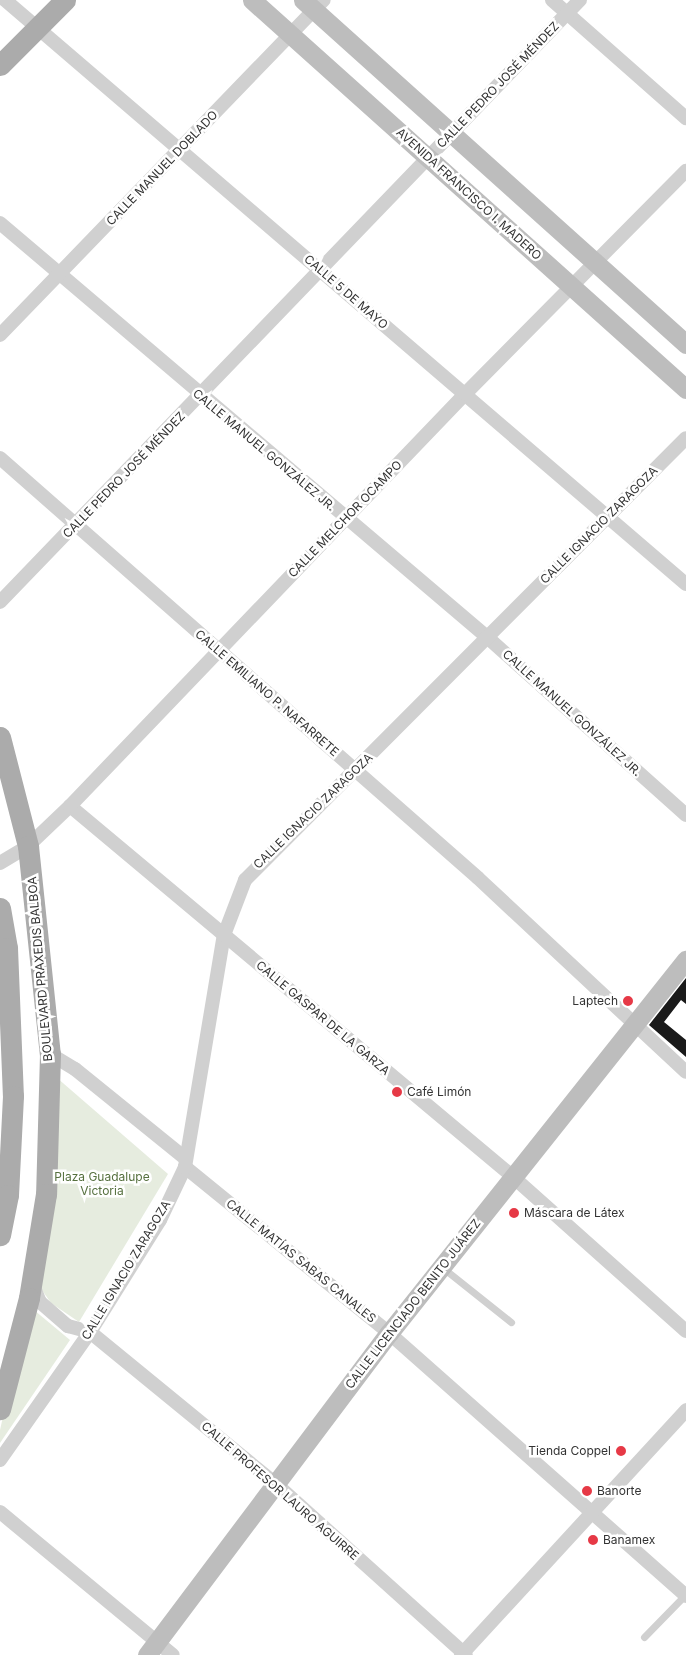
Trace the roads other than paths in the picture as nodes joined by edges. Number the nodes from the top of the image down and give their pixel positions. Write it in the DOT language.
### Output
graph roads {
  1 [pos="5,0"];
  2 [pos="66,0"];
  3 [pos="252,0"];
  4 [pos="552,0"];
  5 [pos="580,0"];
  6 [pos="314,3"];
  7 [pos="567,14"];
  8 [pos="38,27"];
  9 [pos="291,34"];
  10 [pos="0,65"];
  11 [pos="686,118"];
  12 [pos="452,134"];
  13 [pos="180,149"];
  14 [pos="428,158"];
  15 [pos="686,171"];
  16 [pos="0,223"];
  17 [pos="595,262"];
  18 [pos="321,270"];
  19 [pos="59,276"];
  20 [pos="572,286"];
  21 [pos="0,335"];
  22 [pos="686,344"];
  23 [pos="686,388"];
  24 [pos="465,394"];
  25 [pos="200,396"];
  26 [pos="686,438"];
  27 [pos="0,458"];
  28 [pos="607,517"];
  29 [pos="346,518"];
  30 [pos="76,525"];
  31 [pos="686,584"];
  32 [pos="0,602"];
  33 [pos="486,637"];
  34 [pos="220,651"];
  35 [pos="0,737"];
  36 [pos="355,770"];
  37 [pos="70,806"];
  38 [pos="686,815"];
  39 [pos="28,846"];
  40 [pos="0,863"];
  41 [pos="0,908"];
  42 [pos="224,935"];
  43 [pos="686,960"];
  44 [pos="634,1025"];
  45 [pos="50,1054"];
  46 [pos="686,1072"];
  47 [pos="186,1163"];
  48 [pos="512,1176"];
  49 [pos="0,1235"];
  50 [pos="442,1267"];
  51 [pos="31,1280"];
  52 [pos="511,1322"];
  53 [pos="686,1331"];
  54 [pos="90,1332"];
  55 [pos="389,1332"];
  56 [pos="0,1409"];
  57 [pos="686,1410"];
  58 [pos="0,1460"];
  59 [pos="277,1486"];
  60 [pos="0,1512"];
  61 [pos="590,1515"];
  62 [pos="685,1595"];
  63 [pos="644,1637"];
  64 [pos="152,1648"];
  65 [pos="464,1654"];
  66 [pos="173,1655"];
  1 -- 8 [label="street, CALLE 5 DE MAYO"];
  2 -- 8 [label="main road"];
  3 -- 9 [label="main road, AVENIDA FRANCISCO I. MADERO"];
  4 -- 7 [label="street"];
  5 -- 7 [label="street, CALLE PEDRO JOSÉ MÉNDEZ"];
  6 -- 9 [label="street, CALLE MANUEL DOBLADO"];
  6 -- 12 [label="main road"];
  7 -- 11 [label="street"];
  7 -- 12 [label="street, CALLE PEDRO JOSÉ MÉNDEZ"];
  8 -- 10 [label="main road"];
  8 -- 13 [label="street, CALLE 5 DE MAYO"];
  9 -- 13 [label="street, CALLE MANUEL DOBLADO"];
  9 -- 14 [label="main road, AVENIDA FRANCISCO I. MADERO"];
  12 -- 14 [label="street, CALLE PEDRO JOSÉ MÉNDEZ"];
  12 -- 17 [label="main road"];
  13 -- 18 [label="street, CALLE 5 DE MAYO"];
  13 -- 19 [label="street, CALLE MANUEL DOBLADO"];
  14 -- 18 [label="street, CALLE PEDRO JOSÉ MÉNDEZ"];
  14 -- 20 [label="main road, AVENIDA FRANCISCO I. MADERO"];
  15 -- 17 [label="street, CALLE MELCHOR OCAMPO"];
  16 -- 19 [label="street, CALLE MANUEL GONZÁLEZ JR."];
  17 -- 20 [label="street, CALLE MELCHOR OCAMPO"];
  17 -- 22 [label="main road"];
  18 -- 24 [label="street, CALLE 5 DE MAYO"];
  18 -- 25 [label="street, CALLE PEDRO JOSÉ MÉNDEZ"];
  19 -- 21 [label="street, CALLE MANUEL DOBLADO"];
  19 -- 25 [label="street, CALLE MANUEL GONZÁLEZ JR."];
  20 -- 23 [label="main road, AVENIDA FRANCISCO I. MADERO"];
  20 -- 24 [label="street, CALLE MELCHOR OCAMPO"];
  24 -- 28 [label="street, CALLE 5 DE MAYO"];
  24 -- 29 [label="street, CALLE MELCHOR OCAMPO"];
  25 -- 29 [label="street, CALLE MANUEL GONZÁLEZ JR."];
  25 -- 30 [label="street, CALLE PEDRO JOSÉ MÉNDEZ"];
  26 -- 28 [label="street, CALLE IGNACIO ZARAGOZA"];
  27 -- 30 [label="street, CALLE EMILIANO P. NAFARRETE"];
  28 -- 31 [label="street, CALLE 5 DE MAYO"];
  28 -- 33 [label="street, CALLE IGNACIO ZARAGOZA"];
  29 -- 33 [label="street, CALLE MANUEL GONZÁLEZ JR."];
  29 -- 34 [label="street, CALLE MELCHOR OCAMPO"];
  30 -- 32 [label="street, CALLE PEDRO JOSÉ MÉNDEZ"];
  30 -- 34 [label="street, CALLE EMILIANO P. NAFARRETE"];
  33 -- 36 [label="street, CALLE IGNACIO ZARAGOZA"];
  33 -- 38 [label="street, CALLE MANUEL GONZÁLEZ JR."];
  34 -- 36 [label="street, CALLE EMILIANO P. NAFARRETE"];
  34 -- 37 [label="street, CALLE MELCHOR OCAMPO"];
  35 -- 39 [label="main road, BOULEVARD PRAXEDIS BALBOA"];
  36 -- 42 [label="street, CALLE IGNACIO ZARAGOZA"];
  36 -- 44 [label="street, CALLE EMILIANO P. NAFARRETE"];
  37 -- 39 [label="street, CALLE MELCHOR OCAMPO"];
  37 -- 42 [label="street, CALLE GASPAR DE LA GARZA"];
  39 -- 40 [label="street, CALLE MELCHOR OCAMPO"];
  39 -- 45 [label="main road, BOULEVARD PRAXEDIS BALBOA"];
  41 -- 49 [label="main road"];
  42 -- 47 [label="street, CALLE IGNACIO ZARAGOZA"];
  42 -- 48 [label="street, CALLE GASPAR DE LA GARZA"];
  43 -- 44 [label="main road, CALLE LICENCIADO BENITO JUÁREZ"];
  44 -- 46 [label="street, CALLE EMILIANO P. NAFARRETE"];
  44 -- 48 [label="main road, CALLE LICENCIADO BENITO JUÁREZ"];
  45 -- 47 [label="street, CALLE MATÍAS SABAS CANALES"];
  45 -- 51 [label="main road, BOULEVARD PRAXEDIS BALBOA"];
  47 -- 54 [label="street, CALLE IGNACIO ZARAGOZA"];
  47 -- 55 [label="street, CALLE MATÍAS SABAS CANALES"];
  48 -- 50 [label="main road, CALLE LICENCIADO BENITO JUÁREZ"];
  48 -- 53 [label="street, CALLE GASPAR DE LA GARZA"];
  50 -- 52 [label="lane"];
  50 -- 55 [label="main road, CALLE LICENCIADO BENITO JUÁREZ"];
  51 -- 54 [label="street"];
  51 -- 56 [label="main road, BOULEVARD PRAXEDIS BALBOA"];
  54 -- 58 [label="street, CALLE IGNACIO ZARAGOZA"];
  54 -- 59 [label="street, CALLE PROFESOR LAURO AGUIRRE"];
  55 -- 59 [label="main road, CALLE LICENCIADO BENITO JUÁREZ"];
  55 -- 61 [label="street, CALLE MATÍAS SABAS CANALES"];
  57 -- 61 [label="street"];
  59 -- 64 [label="main road, CALLE LICENCIADO BENITO JUÁREZ"];
  59 -- 65 [label="street, CALLE PROFESOR LAURO AGUIRRE"];
  60 -- 64 [label="street"];
  61 -- 62 [label="street, CALLE MATÍAS SABAS CANALES"];
  61 -- 65 [label="street"];
  62 -- 63 [label="lane"];
  64 -- 66 [label="street"];
}
